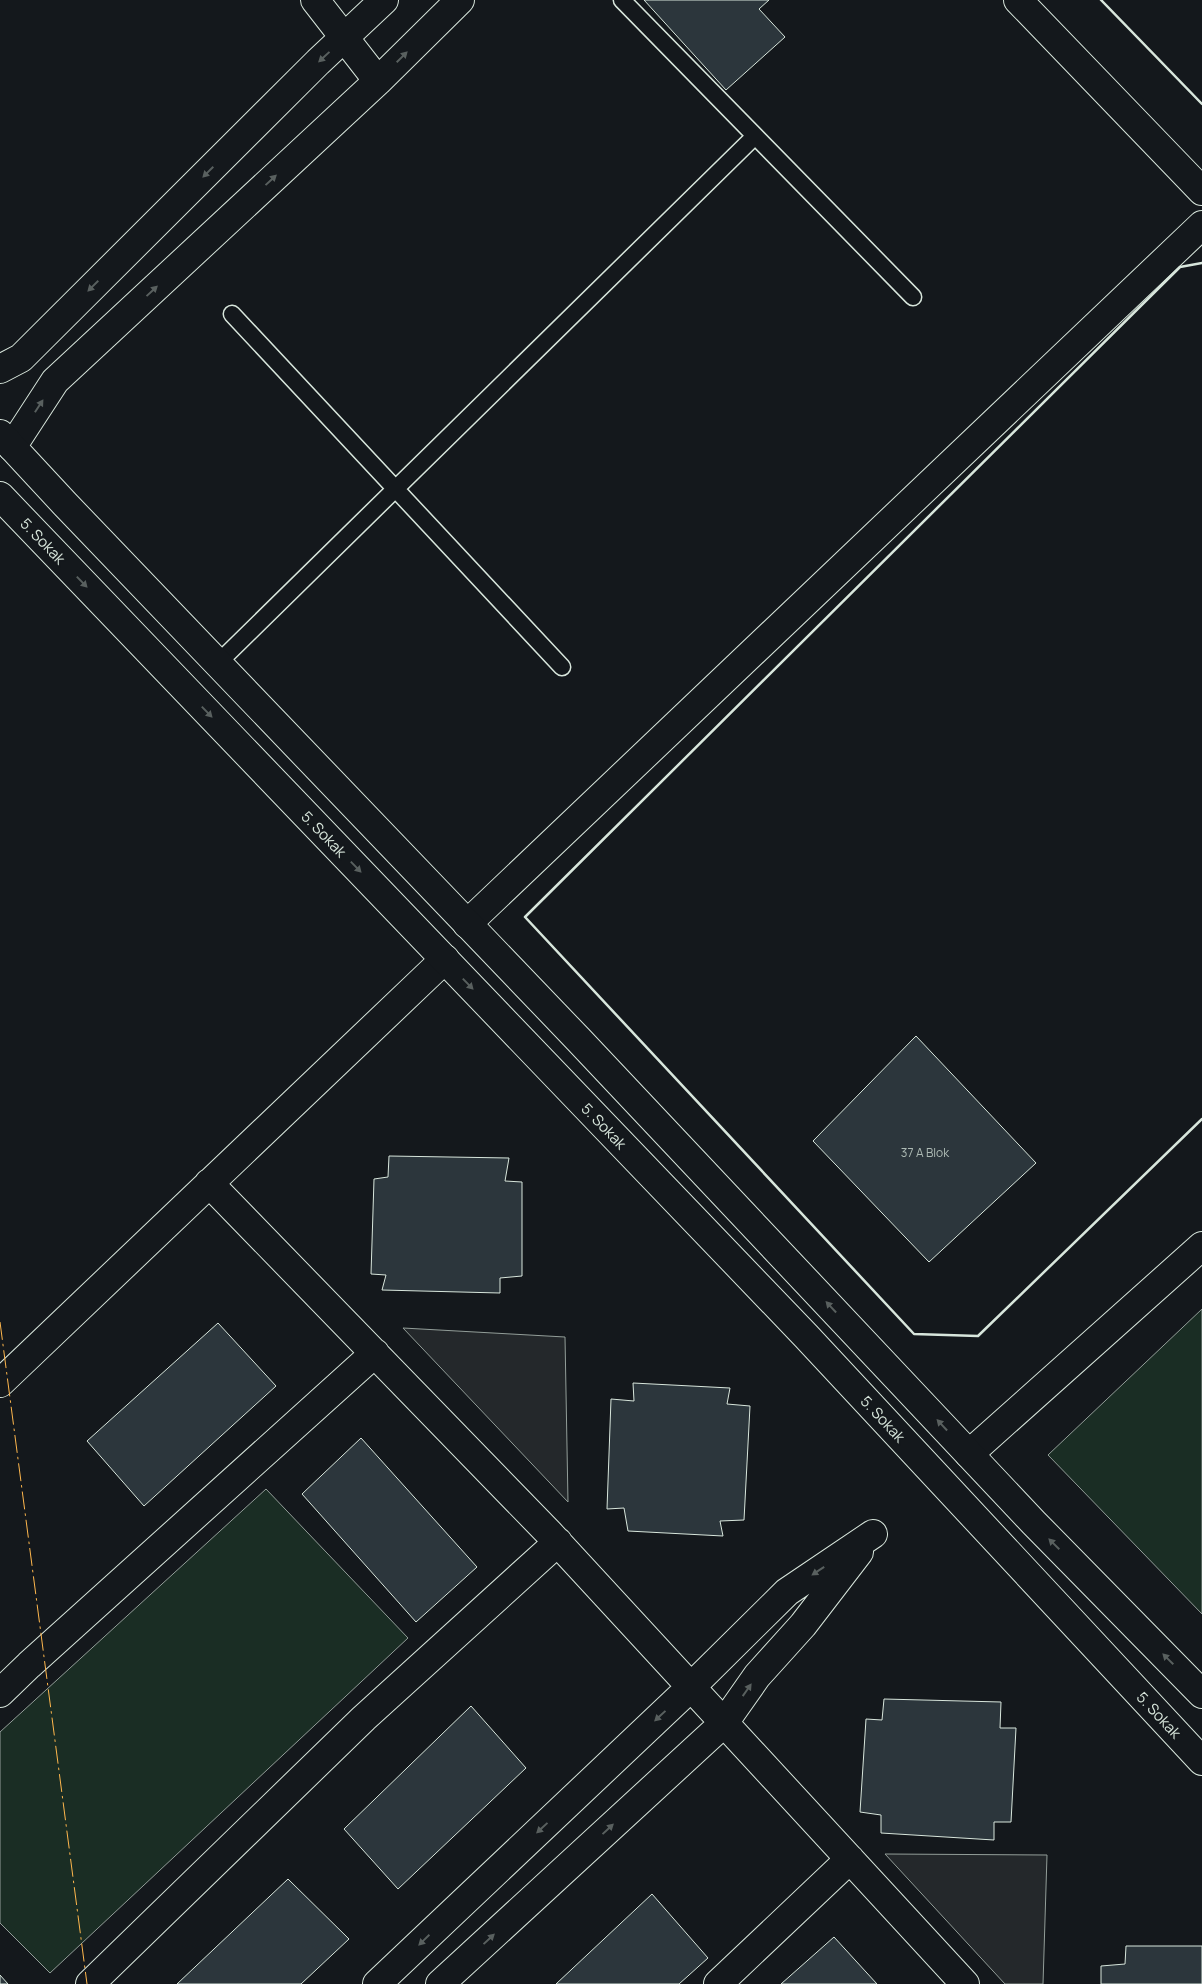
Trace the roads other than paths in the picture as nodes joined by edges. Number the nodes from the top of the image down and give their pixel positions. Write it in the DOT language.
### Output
graph roads {
  1 [pos="315,0"];
  2 [pos="384,0"];
  3 [pos="460,0"];
  4 [pos="622,0"];
  5 [pos="1018,0"];
  6 [pos="345,37"];
  7 [pos="378,81"];
  8 [pos="755,136"];
  9 [pos="1202,191"];
  10 [pos="1202,225"];
  11 [pos="914,297"];
  12 [pos="232,314"];
  13 [pos="0,369"];
  14 [pos="6,440"];
  15 [pos="395,489"];
  16 [pos="0,496"];
  17 [pos="218,664"];
  18 [pos="562,667"];
  19 [pos="187,692"];
  20 [pos="467,924"];
  21 [pos="445,959"];
  22 [pos="209,1183"];
  23 [pos="1202,1246"];
  24 [pos="375,1353"];
  25 [pos="0,1383"];
  26 [pos="969,1454"];
  27 [pos="558,1542"];
  28 [pos="691,1687"];
  29 [pos="0,1694"];
  30 [pos="1202,1694"];
  31 [pos="724,1723"];
  32 [pos="1202,1761"];
  33 [pos="850,1859"];
  34 [pos="90,1984"];
  35 [pos="377,1984"];
  36 [pos="440,1984"];
  37 [pos="718,1984"];
  38 [pos="965,1984"];
  1 -- 6 [label="street"];
  2 -- 6 [label="street"];
  7 -- 3 [label="street, one-way"];
  4 -- 8 [label="lane"];
  5 -- 9 [label="street"];
  6 -- 7 [label="street"];
  6 -- 13 [label="street, one-way"];
  14 -- 7 [label="street, one-way"];
  8 -- 11 [label="lane"];
  8 -- 15 [label="lane"];
  10 -- 20 [label="street"];
  12 -- 15 [label="lane"];
  14 -- 17 [label="street"];
  15 -- 17 [label="lane"];
  15 -- 18 [label="lane"];
  16 -- 19 [label="street, 5. Sokak, one-way"];
  17 -- 19 [label="street"];
  17 -- 20 [label="street"];
  19 -- 21 [label="street, 5. Sokak, one-way"];
  26 -- 20 [label="street, one-way"];
  21 -- 22 [label="street"];
  21 -- 32 [label="street, 5. Sokak, one-way"];
  22 -- 24 [label="street"];
  22 -- 25 [label="street"];
  23 -- 26 [label="street"];
  24 -- 27 [label="street"];
  24 -- 29 [label="street"];
  30 -- 26 [label="street, one-way"];
  27 -- 28 [label="street"];
  27 -- 34 [label="street"];
  28 -- 31 [label="street"];
  31 -- 28 [label="street, one-way"];
  28 -- 35 [label="street, one-way"];
  31 -- 33 [label="street"];
  36 -- 31 [label="street, one-way"];
  33 -- 37 [label="street"];
  33 -- 38 [label="street"];
}
